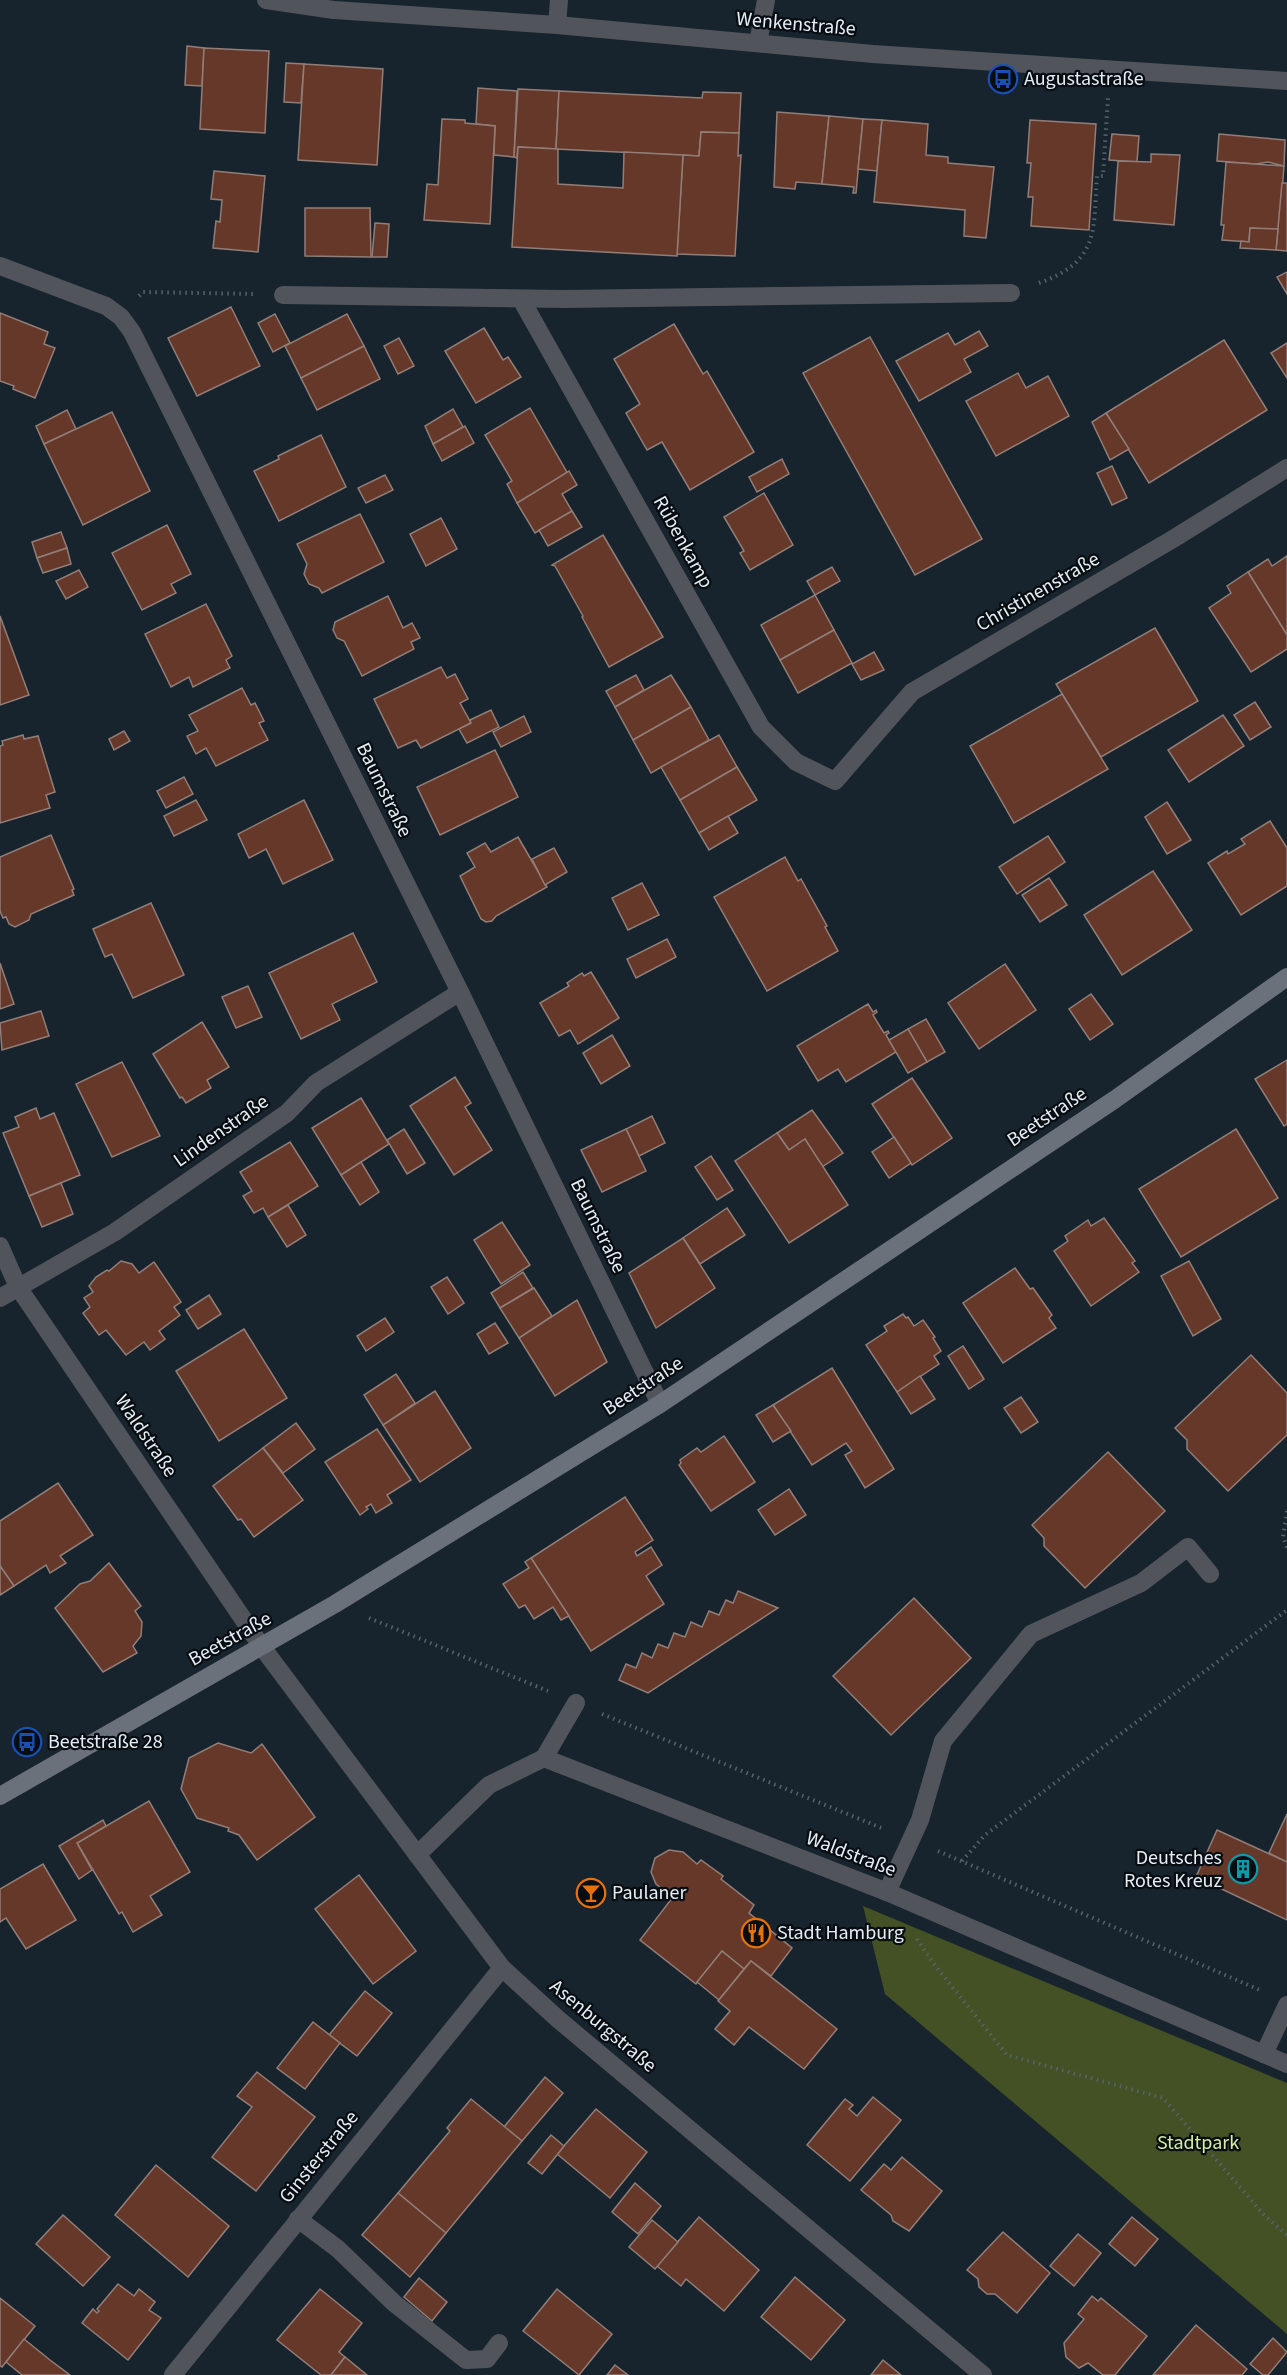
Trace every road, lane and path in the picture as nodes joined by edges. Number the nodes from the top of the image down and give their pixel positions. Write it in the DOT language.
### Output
graph roads {
  1 [pos="266,0"];
  2 [pos="559,0"];
  3 [pos="766,0"];
  4 [pos="557,25"];
  5 [pos="758,43"];
  6 [pos="1287,81"];
  7 [pos="1108,102"];
  8 [pos="0,266"];
  9 [pos="1047,280"];
  10 [pos="1011,293"];
  11 [pos="283,294"];
  12 [pos="521,299"];
  13 [pos="121,317"];
  14 [pos="1287,468"];
  15 [pos="835,781"];
  16 [pos="1287,977"];
  17 [pos="460,992"];
  18 [pos="0,1246"];
  19 [pos="18,1287"];
  20 [pos="0,1298"];
  21 [pos="660,1404"];
  22 [pos="1287,1511"];
  23 [pos="1287,1548"];
  24 [pos="1210,1574"];
  25 [pos="335,1604"];
  26 [pos="1287,1610"];
  27 [pos="262,1647"];
  28 [pos="576,1703"];
  29 [pos="544,1758"];
  30 [pos="0,1796"];
  31 [pos="912,1840"];
  32 [pos="417,1856"];
  33 [pos="962,1861"];
  34 [pos="887,1892"];
  35 [pos="916,1936"];
  36 [pos="502,1968"];
  37 [pos="1265,1993"];
  38 [pos="1287,2005"];
  39 [pos="1264,2054"];
  40 [pos="1287,2064"];
  41 [pos="298,2219"];
  42 [pos="1287,2235"];
  43 [pos="498,2343"];
  44 [pos="173,2375"];
  45 [pos="983,2375"];
  1 -- 4 [label="street, Wenkenstraße"];
  2 -- 4 [label="street"];
  3 -- 5 [label="street"];
  4 -- 5 [label="street, Wenkenstraße"];
  5 -- 6 [label="street, Wenkenstraße"];
  7 -- 9 [label="path"];
  8 -- 13 [label="street, Baumstraße"];
  10 -- 12 [label="street"];
  11 -- 12 [label="street"];
  11 -- 13 [label="path"];
  12 -- 15 [label="street, Rübenkamp"];
  13 -- 17 [label="street, Baumstraße"];
  14 -- 15 [label="street, Christinenstraße"];
  16 -- 21 [label="main road, Beetstraße"];
  17 -- 19 [label="street, Lindenstraße"];
  17 -- 21 [label="street, Baumstraße"];
  18 -- 19 [label="street, Waldstraße"];
  19 -- 20 [label="street, Lindenstraße"];
  19 -- 27 [label="street, Waldstraße"];
  21 -- 25 [label="main road, Beetstraße"];
  22 -- 23 [label="path"];
  24 -- 31 [label="street"];
  25 -- 27 [label="main road, Beetstraße"];
  25 -- 28 [label="path"];
  26 -- 33 [label="path"];
  27 -- 30 [label="main road, Beetstraße"];
  27 -- 32 [label="street, Asenburgstraße"];
  28 -- 29 [label="street"];
  28 -- 31 [label="path"];
  29 -- 32 [label="street"];
  29 -- 34 [label="street, Waldstraße"];
  31 -- 33 [label="path"];
  31 -- 34 [label="street"];
  32 -- 36 [label="street, Asenburgstraße"];
  33 -- 37 [label="path"];
  34 -- 39 [label="street, Waldstraße"];
  35 -- 42 [label="path"];
  36 -- 41 [label="street, Ginsterstraße"];
  36 -- 45 [label="street, Asenburgstraße"];
  38 -- 39 [label="street"];
  39 -- 40 [label="street, Waldstraße"];
  41 -- 43 [label="street"];
  41 -- 44 [label="street, Ginsterstraße"];
}
